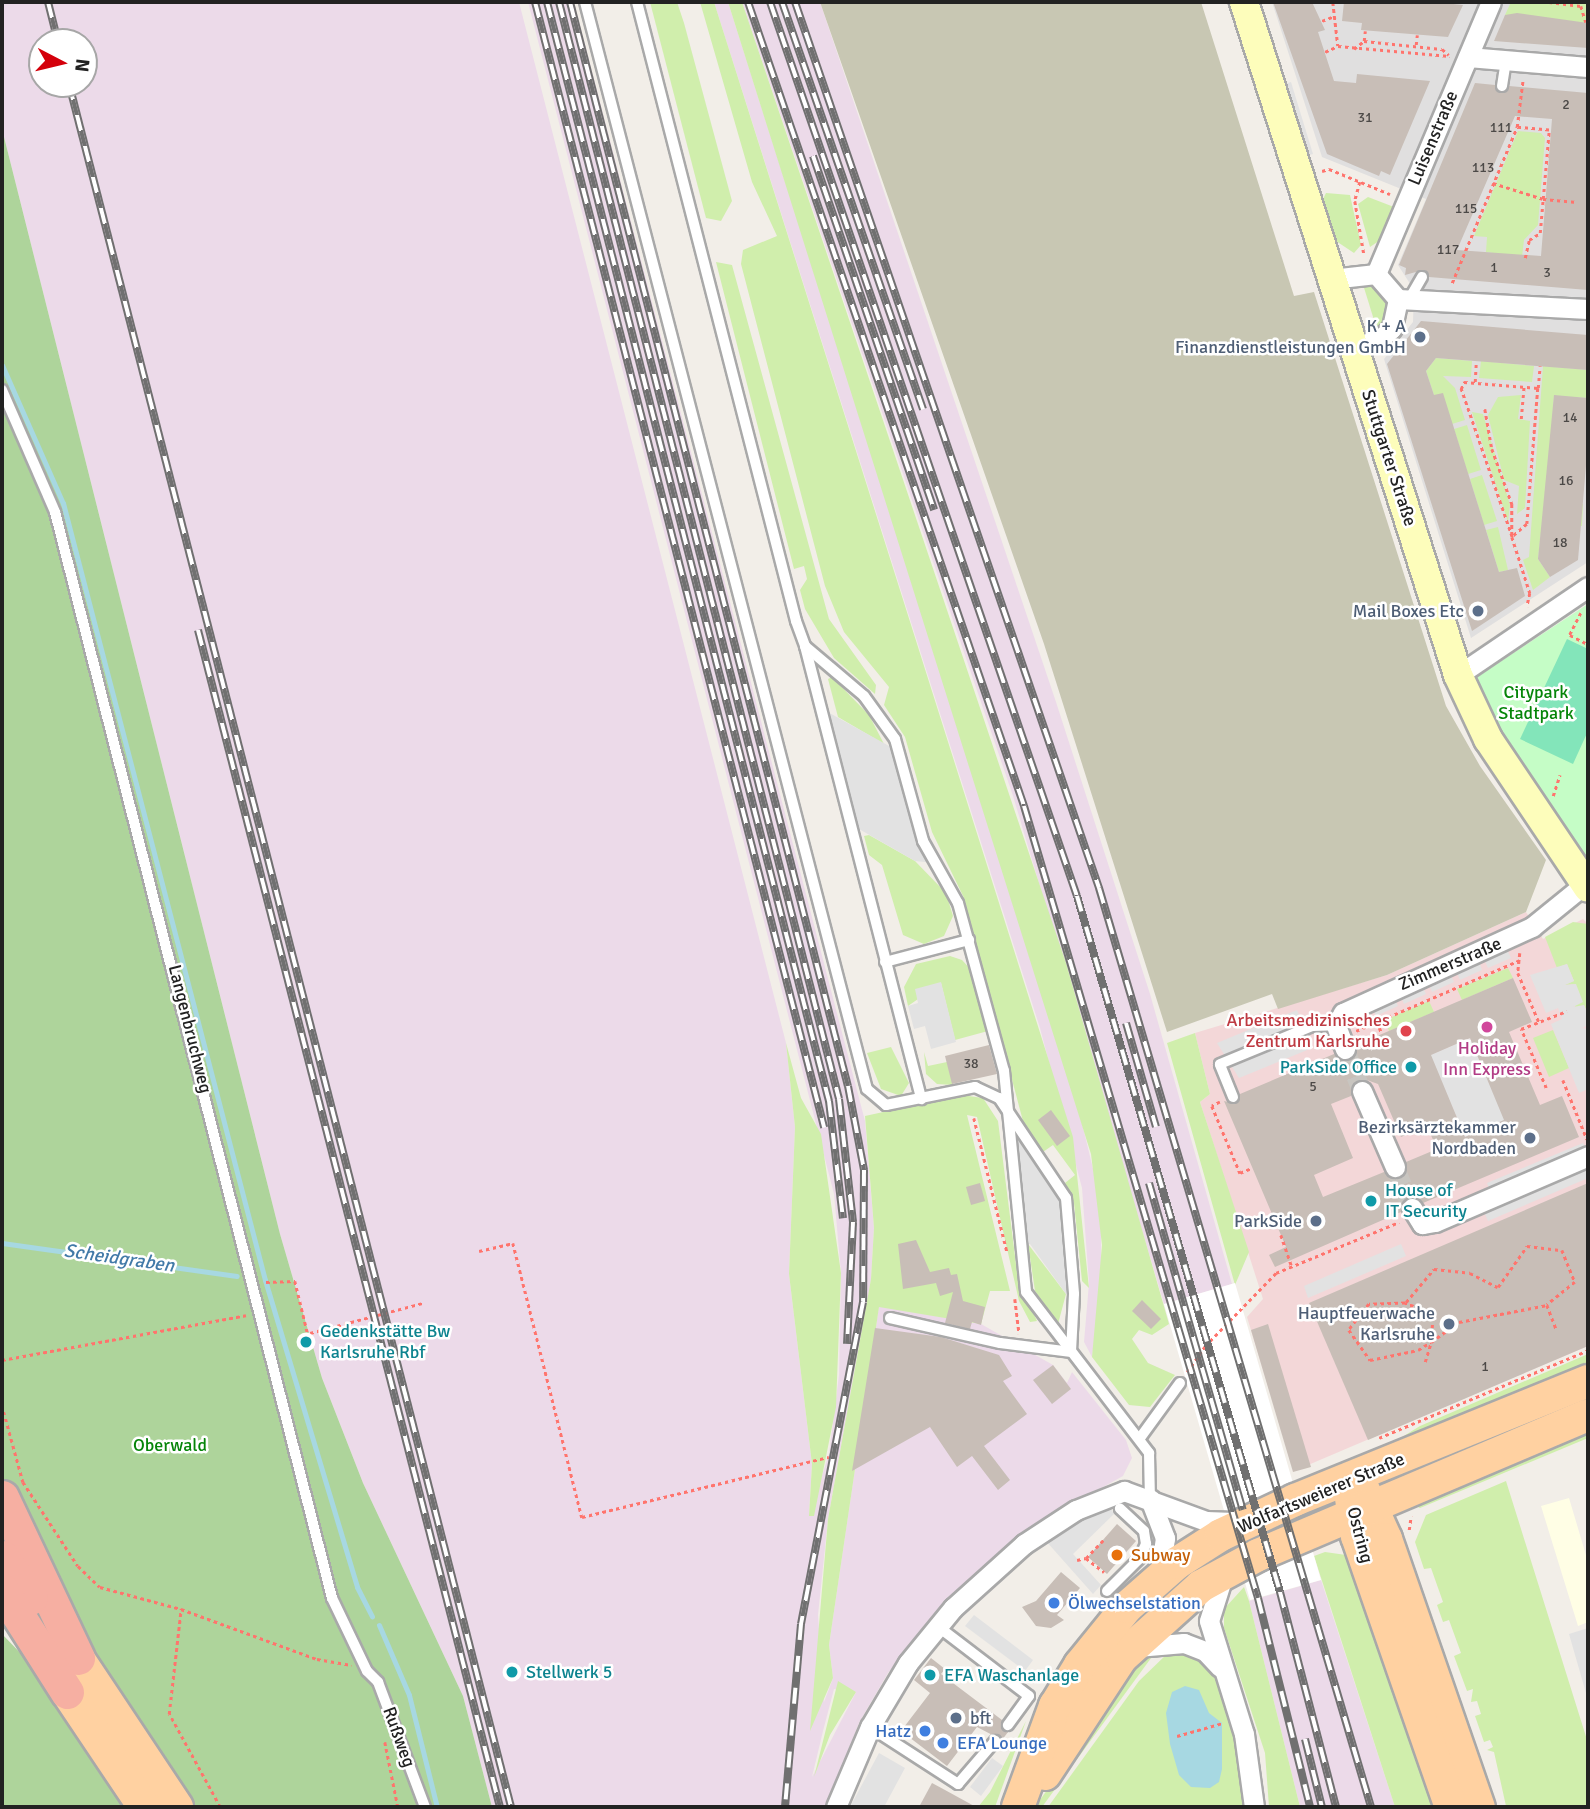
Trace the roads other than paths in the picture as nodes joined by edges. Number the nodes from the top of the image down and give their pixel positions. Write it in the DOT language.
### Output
graph roads {
  1 [pos="585,2"];
  2 [pos="637,2"];
  3 [pos="1244,2"];
  4 [pos="1491,2"];
  5 [pos="1459,57"];
  6 [pos="1515,61"];
  7 [pos="1588,67"];
  8 [pos="1502,86"];
  9 [pos="1376,274"];
  10 [pos="1343,276"];
  11 [pos="1422,277"];
  12 [pos="1405,298"];
  13 [pos="1588,309"];
  14 [pos="1353,348"];
  15 [pos="2,390"];
  16 [pos="1588,587"];
  17 [pos="805,646"];
  18 [pos="1458,675"];
  19 [pos="1587,886"];
  20 [pos="969,940"];
  21 [pos="885,962"];
  22 [pos="1341,1037"];
  23 [pos="1363,1091"];
  24 [pos="1232,1096"];
  25 [pos="921,1099"];
  26 [pos="1008,1112"];
  27 [pos="1588,1156"];
  28 [pos="1395,1167"];
  29 [pos="1413,1211"];
  30 [pos="890,1318"];
  31 [pos="1071,1352"];
  32 [pos="1588,1381"];
  33 [pos="1180,1383"];
  34 [pos="1588,1415"];
  35 [pos="1140,1438"];
  36 [pos="1354,1478"];
  37 [pos="2,1497"];
  38 [pos="1150,1499"];
  39 [pos="1120,1509"];
  40 [pos="1362,1509"];
  41 [pos="1248,1521"];
  42 [pos="2,1557"];
  43 [pos="1224,1573"];
  44 [pos="1158,1578"];
  45 [pos="2,1590"];
  46 [pos="1107,1591"];
  47 [pos="2,1623"];
  48 [pos="936,1625"];
  49 [pos="1130,1649"];
  50 [pos="78,1658"];
  51 [pos="367,1671"];
  52 [pos="1226,1677"];
  53 [pos="67,1692"];
  54 [pos="1008,1725"];
  55 [pos="870,1727"];
  56 [pos="991,1744"];
  57 [pos="145,1807"];
  58 [pos="177,1807"];
  59 [pos="425,1807"];
  60 [pos="836,1807"];
  61 [pos="1018,1807"];
  62 [pos="1025,1807"];
  63 [pos="1254,1807"];
  64 [pos="1451,1807"];
  65 [pos="1479,1807"];
  1 -- 25 [label="lane"];
  2 -- 17 [label="lane"];
  3 -- 10 [label="main road, Stuttgarter Straße"];
  4 -- 5 [label="street, Luisenstraße"];
  5 -- 6 [label="street"];
  5 -- 9 [label="street, Luisenstraße"];
  6 -- 7 [label="street"];
  6 -- 8 [label="lane"];
  9 -- 10 [label="street"];
  9 -- 12 [label="street"];
  10 -- 14 [label="main road, Stuttgarter Straße"];
  11 -- 12 [label="lane"];
  12 -- 13 [label="street"];
  12 -- 14 [label="street"];
  14 -- 18 [label="main road, Stuttgarter Straße"];
  15 -- 51 [label="lane, Langenbruchweg"];
  16 -- 18 [label="street"];
  17 -- 20 [label="lane"];
  17 -- 21 [label="lane"];
  18 -- 19 [label="main road, Stuttgarter Straße"];
  19 -- 22 [label="street, Zimmerstraße"];
  20 -- 21 [label="lane"];
  20 -- 26 [label="lane"];
  21 -- 25 [label="lane"];
  22 -- 24 [label="lane"];
  23 -- 28 [label="street"];
  25 -- 26 [label="lane"];
  26 -- 31 [label="lane"];
  26 -- 31 [label="lane"];
  27 -- 29 [label="street"];
  30 -- 31 [label="lane"];
  31 -- 35 [label="lane"];
  32 -- 36 [label="main road, Wolfartsweierer Straße"];
  33 -- 35 [label="lane"];
  34 -- 40 [label="main road, Wolfartsweierer Straße"];
  35 -- 38 [label="lane"];
  36 -- 40 [label="main road, Ostring"];
  36 -- 41 [label="main road, Wolfartsweierer Straße"];
  37 -- 50 [label="highway"];
  38 -- 41 [label="street"];
  38 -- 44 [label="street"];
  38 -- 48 [label="street"];
  39 -- 46 [label="lane"];
  40 -- 43 [label="main road, Wolfartsweierer Straße"];
  40 -- 64 [label="main road, Ostring"];
  40 -- 65 [label="main road, Ostring"];
  41 -- 44 [label="main road, Wolfartsweierer Straße"];
  42 -- 50 [label="highway"];
  43 -- 49 [label="main road, Wolfartsweierer Straße"];
  43 -- 52 [label="street"];
  44 -- 61 [label="main road, Wolfartsweierer Straße"];
  45 -- 53 [label="highway"];
  47 -- 53 [label="highway"];
  48 -- 54 [label="lane"];
  48 -- 55 [label="street"];
  49 -- 52 [label="street"];
  49 -- 62 [label="main road, Wolfartsweierer Straße"];
  50 -- 58 [label="main road"];
  51 -- 59 [label="lane, Rußweg"];
  52 -- 63 [label="street"];
  53 -- 57 [label="main road"];
  55 -- 56 [label="lane"];
  55 -- 60 [label="street"];
}
